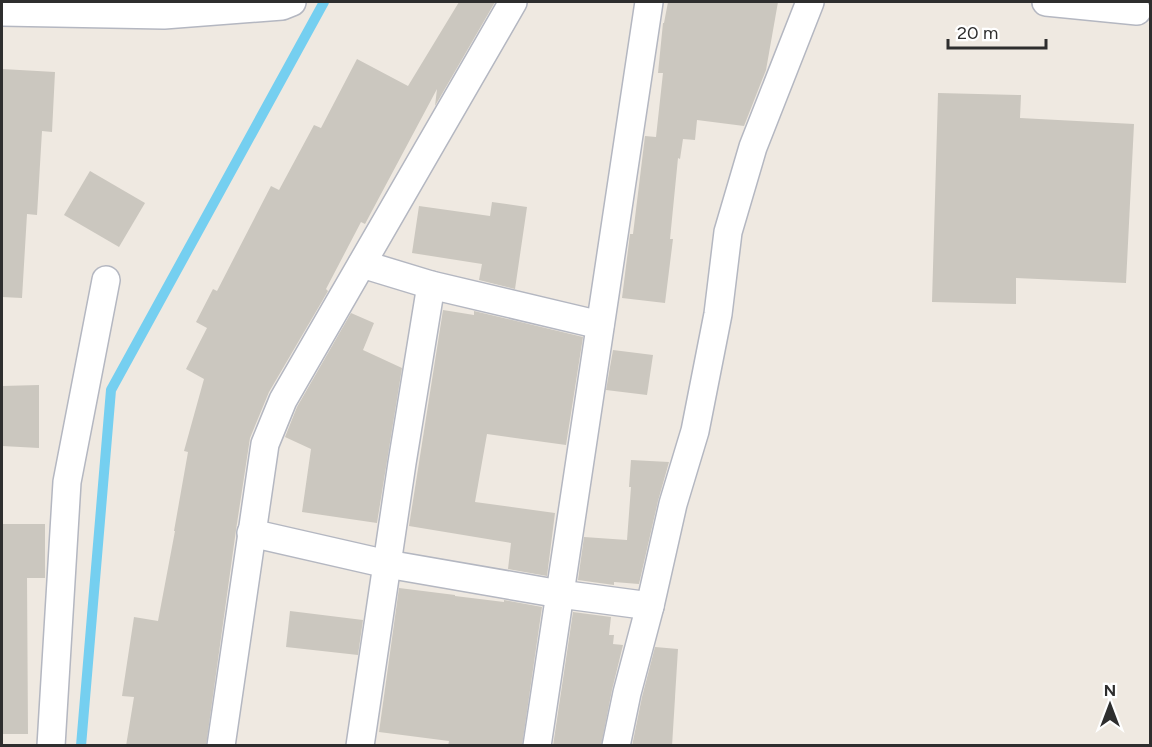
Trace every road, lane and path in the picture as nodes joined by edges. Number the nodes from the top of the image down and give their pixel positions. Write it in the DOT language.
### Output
graph roads {
  1 [pos="292,2"];
  2 [pos="513,2"];
  3 [pos="649,2"];
  4 [pos="810,2"];
  5 [pos="1047,2"];
  6 [pos="164,8"];
  7 [pos="1143,8"];
  8 [pos="2,12"];
  9 [pos="362,264"];
  10 [pos="106,280"];
  11 [pos="431,285"];
  12 [pos="600,325"];
  13 [pos="251,533"];
  14 [pos="387,564"];
  15 [pos="560,594"];
  16 [pos="650,606"];
  17 [pos="51,746"];
  18 [pos="221,746"];
  19 [pos="360,746"];
  20 [pos="537,746"];
  21 [pos="616,746"];
  1 -- 6 [label="street"];
  2 -- 9 [label="street"];
  3 -- 12 [label="street"];
  4 -- 16 [label="street"];
  5 -- 7 [label="street"];
  6 -- 8 [label="street"];
  9 -- 11 [label="street"];
  9 -- 13 [label="street"];
  10 -- 17 [label="street"];
  11 -- 12 [label="street"];
  11 -- 14 [label="street"];
  12 -- 15 [label="street"];
  13 -- 14 [label="street"];
  13 -- 18 [label="street"];
  14 -- 15 [label="street"];
  14 -- 19 [label="street"];
  15 -- 16 [label="street"];
  15 -- 20 [label="street"];
  16 -- 21 [label="street"];
}
